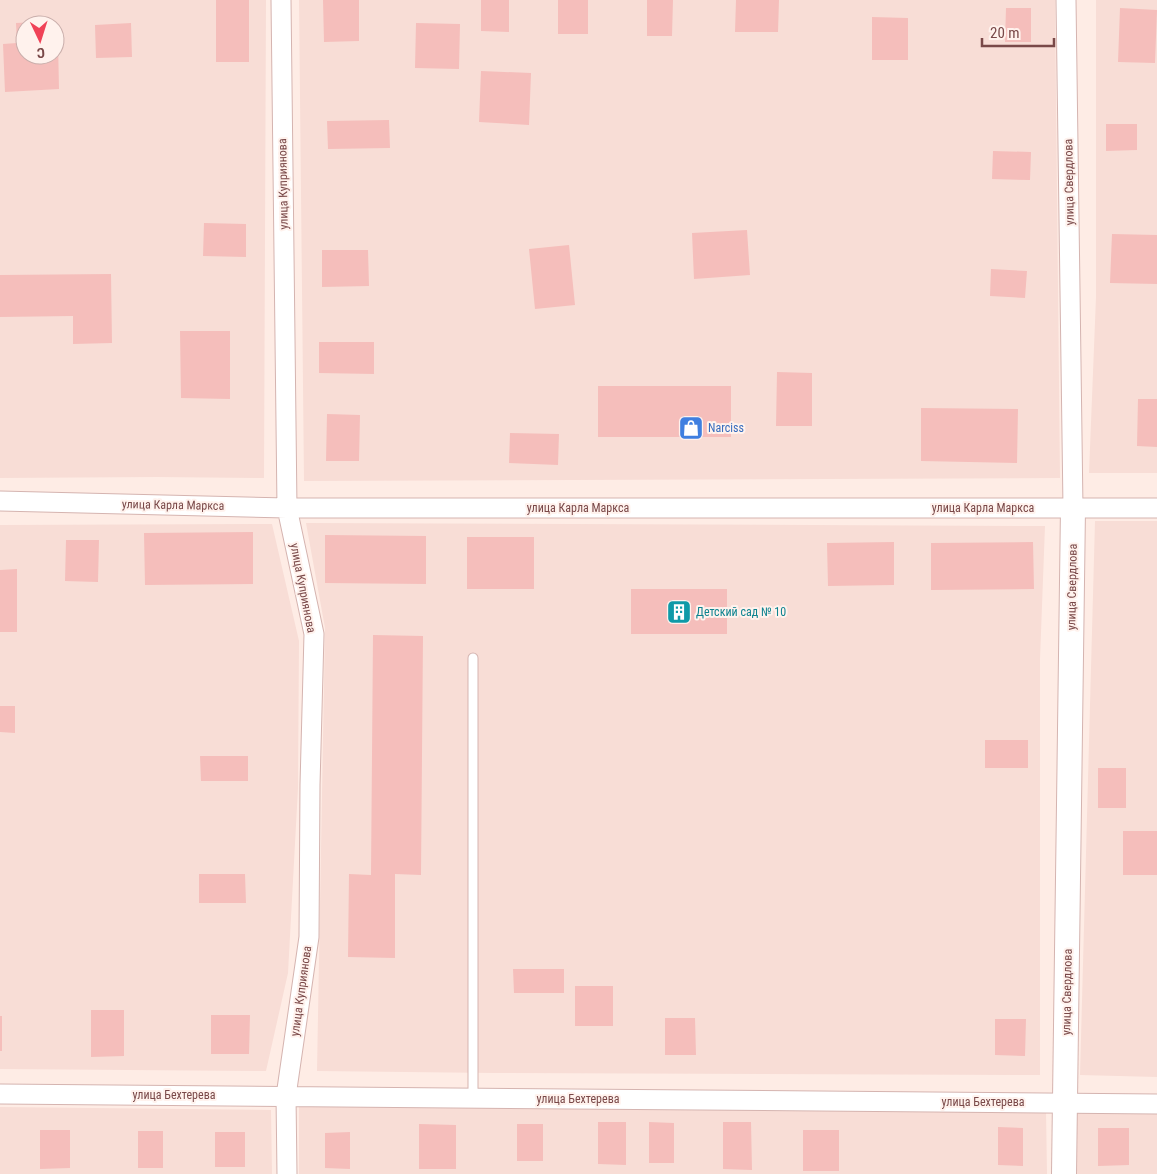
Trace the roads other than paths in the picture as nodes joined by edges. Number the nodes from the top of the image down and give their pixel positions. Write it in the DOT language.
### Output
graph roads {
  1 [pos="280,0"];
  2 [pos="1066,0"];
  3 [pos="0,501"];
  4 [pos="287,508"];
  5 [pos="1073,508"];
  6 [pos="1157,508"];
  7 [pos="473,658"];
  8 [pos="0,1094"];
  9 [pos="286,1096"];
  10 [pos="473,1098"];
  11 [pos="1065,1103"];
  12 [pos="1157,1104"];
  13 [pos="287,1174"];
  14 [pos="1064,1174"];
  1 -- 4 [label="street, улица Куприянова"];
  2 -- 5 [label="street, улица Свердлова"];
  3 -- 4 [label="street, улица Карла Маркса"];
  4 -- 5 [label="street, улица Карла Маркса"];
  4 -- 9 [label="street, улица Куприянова"];
  5 -- 6 [label="street, улица Карла Маркса"];
  5 -- 11 [label="street, улица Свердлова"];
  7 -- 10 [label="lane"];
  8 -- 9 [label="street, улица Бехтерева"];
  9 -- 10 [label="street, улица Бехтерева"];
  9 -- 13 [label="street, улица Куприянова"];
  10 -- 11 [label="street, улица Бехтерева"];
  11 -- 12 [label="street, улица Бехтерева"];
  11 -- 14 [label="street, улица Свердлова"];
}
